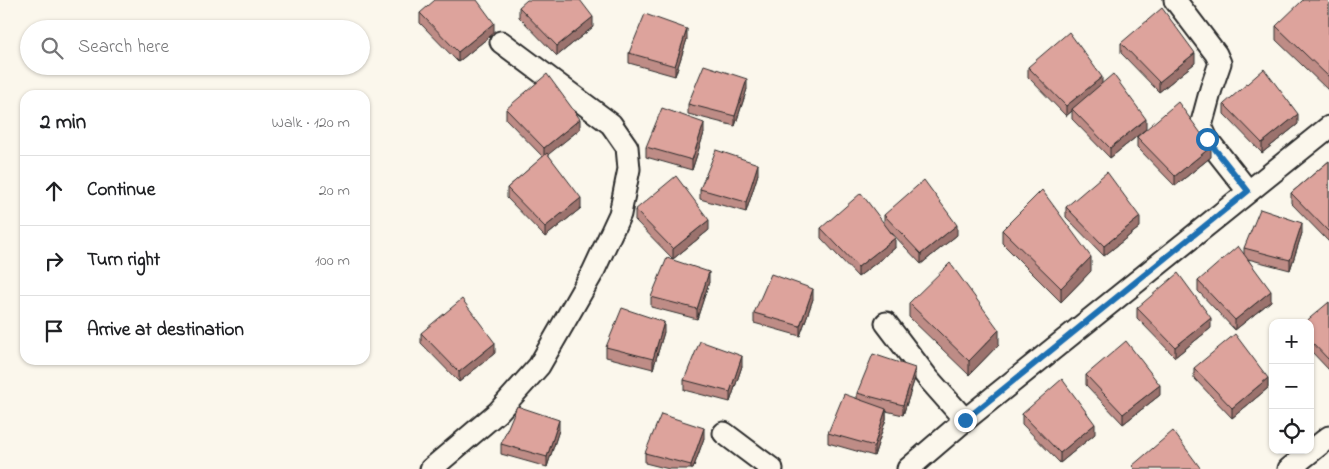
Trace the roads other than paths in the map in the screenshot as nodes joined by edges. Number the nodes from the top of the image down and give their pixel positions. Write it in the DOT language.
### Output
graph roads {
  1 [pos="1175,0"];
  2 [pos="501,42"];
  3 [pos="1329,127"];
  4 [pos="1248,191"];
  5 [pos="886,323"];
  6 [pos="965,420"];
  7 [pos="724,433"];
  8 [pos="1329,437"];
  9 [pos="431,469"];
  10 [pos="772,469"];
  11 [pos="908,469"];
  12 [pos="1289,469"];
  1 -- 4 [label="street"];
  2 -- 9 [label="street"];
  3 -- 4 [label="street"];
  4 -- 6 [label="street"];
  5 -- 6 [label="street"];
  6 -- 11 [label="street"];
  7 -- 10 [label="street"];
  8 -- 12 [label="street"];
}
